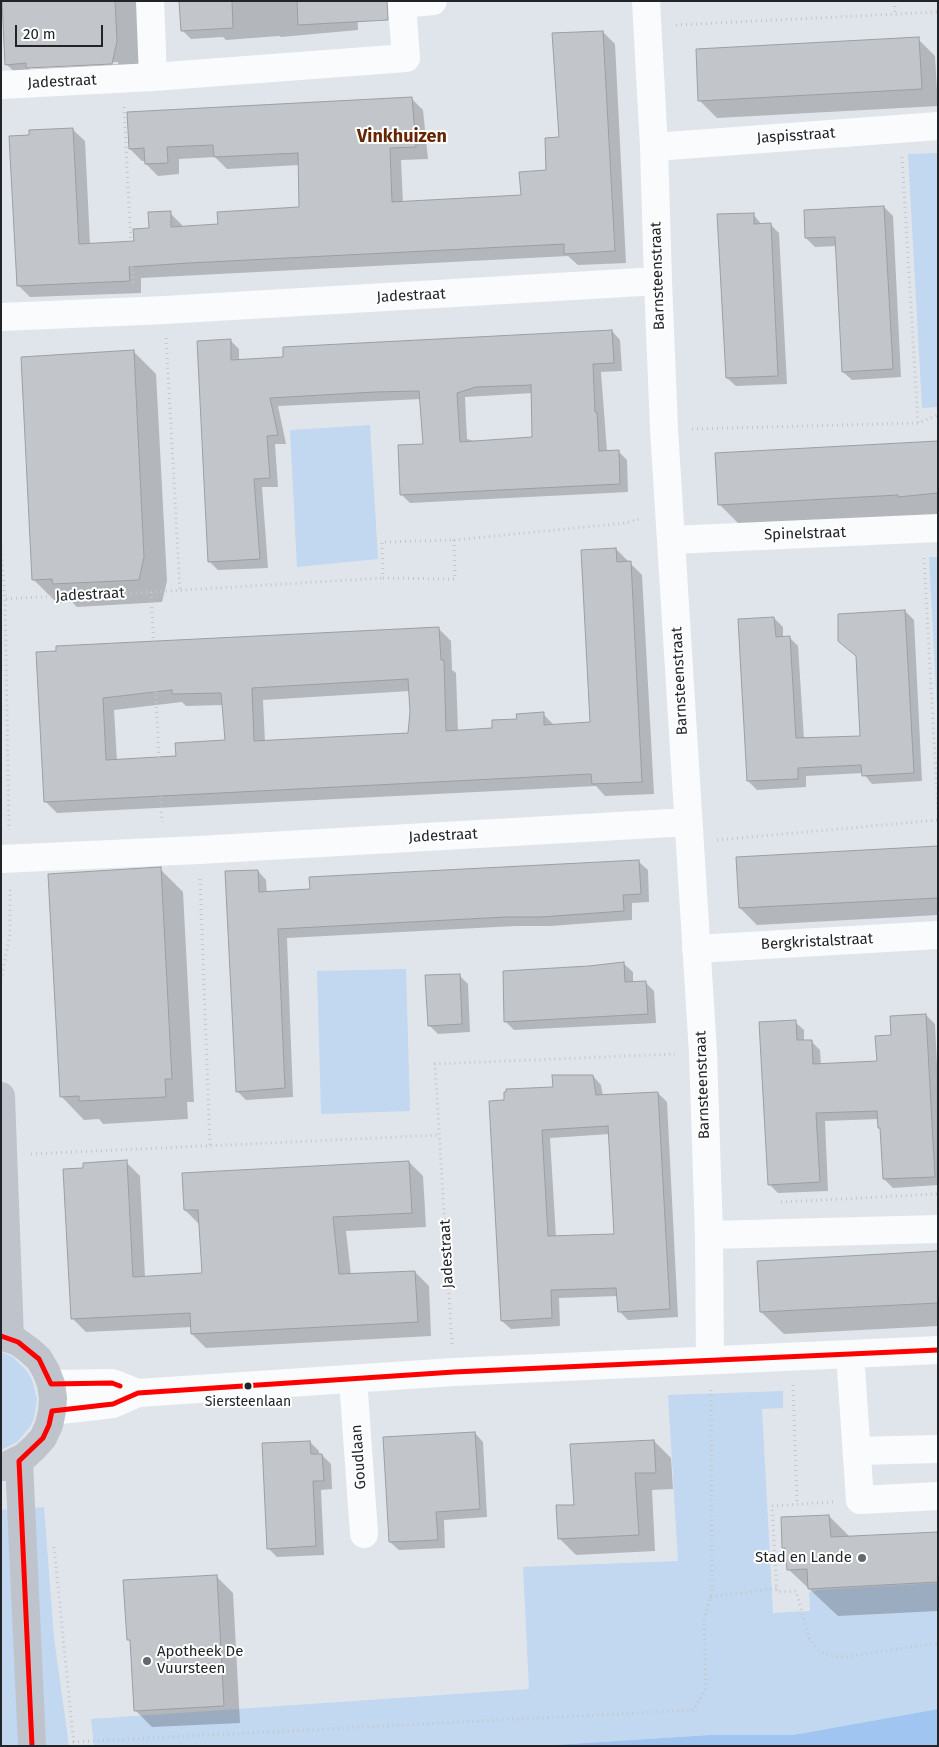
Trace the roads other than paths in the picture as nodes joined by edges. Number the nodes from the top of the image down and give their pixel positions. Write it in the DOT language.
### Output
graph roads {
  1 [pos="150,1"];
  2 [pos="433,1"];
  3 [pos="647,14"];
  4 [pos="153,78"];
  5 [pos="1,84"];
  6 [pos="938,126"];
  7 [pos="654,147"];
  8 [pos="658,281"];
  9 [pos="1,318"];
  10 [pos="671,526"];
  11 [pos="930,529"];
  12 [pos="689,832"];
  13 [pos="6,858"];
  14 [pos="938,935"];
  15 [pos="696,948"];
  16 [pos="1,1096"];
  17 [pos="938,1229"];
  18 [pos="709,1235"];
  19 [pos="6,1337"];
  20 [pos="938,1350"];
  21 [pos="850,1354"];
  22 [pos="710,1360"];
  23 [pos="354,1379"];
  24 [pos="52,1398"];
  25 [pos="938,1449"];
  26 [pos="858,1451"];
  27 [pos="10,1464"];
  28 [pos="938,1496"];
  29 [pos="364,1534"];
  30 [pos="32,1746"];
  1 -- 4 [label="street"];
  2 -- 4 [label="street, Jadestraat"];
  3 -- 7 [label="street, Barnsteenstraat"];
  4 -- 5 [label="street, Jadestraat"];
  6 -- 7 [label="street, Jaspisstraat"];
  7 -- 8 [label="street, Barnsteenstraat"];
  8 -- 9 [label="street, Jadestraat"];
  8 -- 10 [label="street, Barnsteenstraat"];
  10 -- 11 [label="street, Spinelstraat"];
  10 -- 12 [label="street, Barnsteenstraat"];
  12 -- 13 [label="street, Jadestraat"];
  12 -- 15 [label="street, Barnsteenstraat"];
  14 -- 15 [label="street, Bergkristalstraat"];
  15 -- 18 [label="street, Barnsteenstraat"];
  16 -- 19 [label="main road"];
  17 -- 18 [label="street"];
  18 -- 22 [label="street, Barnsteenstraat"];
  19 -- 24 [label="main road"];
  20 -- 21 [label="street"];
  21 -- 22 [label="street"];
  21 -- 26 [label="street"];
  22 -- 23 [label="street"];
  23 -- 24 [label="street"];
  23 -- 29 [label="street, Goudlaan"];
  24 -- 27 [label="main road"];
  25 -- 26 [label="street"];
  26 -- 28 [label="street"];
  27 -- 30 [label="main road"];
}
